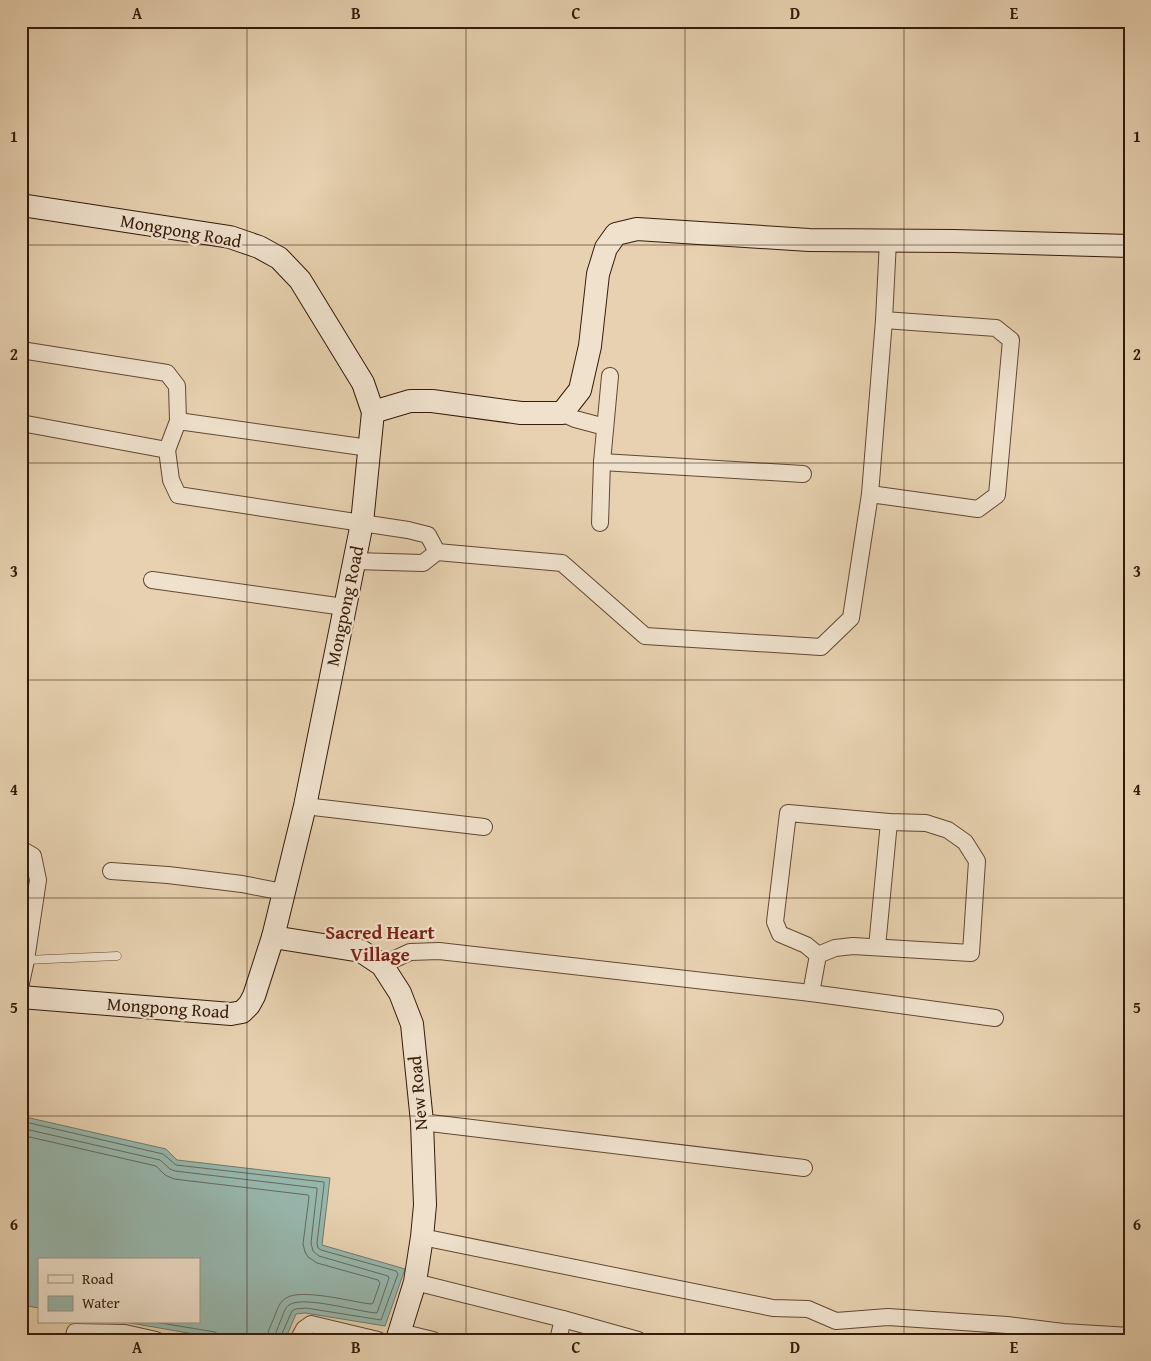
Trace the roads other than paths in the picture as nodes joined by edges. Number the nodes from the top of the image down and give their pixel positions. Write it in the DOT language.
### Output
graph roads {
  1 [pos="21,205"];
  2 [pos="888,241"];
  3 [pos="1130,246"];
  4 [pos="884,320"];
  5 [pos="21,350"];
  6 [pos="610,376"];
  7 [pos="372,412"];
  8 [pos="562,413"];
  9 [pos="178,421"];
  10 [pos="21,423"];
  11 [pos="606,427"];
  12 [pos="369,448"];
  13 [pos="167,450"];
  14 [pos="602,462"];
  15 [pos="803,474"];
  16 [pos="870,494"];
  17 [pos="600,522"];
  18 [pos="362,523"];
  19 [pos="437,552"];
  20 [pos="354,561"];
  21 [pos="152,580"];
  22 [pos="344,606"];
  23 [pos="305,806"];
  24 [pos="889,822"];
  25 [pos="484,827"];
  26 [pos="21,849"];
  27 [pos="111,871"];
  28 [pos="283,892"];
  29 [pos="273,936"];
  30 [pos="877,947"];
  31 [pos="818,955"];
  32 [pos="117,956"];
  33 [pos="26,960"];
  34 [pos="382,965"];
  35 [pos="21,983"];
  36 [pos="811,994"];
  37 [pos="21,997"];
  38 [pos="995,1018"];
  39 [pos="422,1122"];
  40 [pos="804,1168"];
  41 [pos="422,1237"];
  42 [pos="415,1282"];
  43 [pos="563,1319"];
  44 [pos="398,1336"];
  45 [pos="1130,1336"];
  46 [pos="73,1340"];
  47 [pos="156,1340"];
  48 [pos="298,1340"];
  49 [pos="378,1340"];
  50 [pos="433,1340"];
  51 [pos="558,1340"];
  52 [pos="638,1340"];
  1 -- 7 [label="street, Mongpong Road"];
  2 -- 3 [label="street"];
  2 -- 4 [label="street"];
  2 -- 8 [label="street"];
  4 -- 16 [label="street"];
  4 -- 16 [label="street"];
  5 -- 9 [label="street"];
  6 -- 11 [label="street"];
  7 -- 8 [label="street"];
  7 -- 12 [label="street, Mongpong Road"];
  8 -- 11 [label="street"];
  9 -- 12 [label="street"];
  9 -- 13 [label="street"];
  10 -- 13 [label="street"];
  11 -- 14 [label="street"];
  12 -- 18 [label="street, Mongpong Road"];
  13 -- 18 [label="street"];
  14 -- 15 [label="street"];
  14 -- 17 [label="street"];
  16 -- 19 [label="street"];
  18 -- 19 [label="street"];
  18 -- 20 [label="street, Mongpong Road"];
  19 -- 20 [label="street"];
  20 -- 22 [label="street, Mongpong Road"];
  21 -- 22 [label="street"];
  22 -- 23 [label="street, Mongpong Road"];
  23 -- 25 [label="street"];
  23 -- 28 [label="street, Mongpong Road"];
  24 -- 30 [label="street"];
  24 -- 30 [label="street"];
  24 -- 31 [label="street"];
  26 -- 33 [label="street"];
  27 -- 28 [label="street"];
  28 -- 29 [label="street, Mongpong Road"];
  29 -- 34 [label="street, New Road"];
  29 -- 37 [label="street, Mongpong Road"];
  30 -- 31 [label="street"];
  31 -- 36 [label="street"];
  32 -- 33 [label="lane"];
  33 -- 35 [label="street"];
  34 -- 36 [label="street"];
  34 -- 39 [label="street, New Road"];
  36 -- 38 [label="street"];
  39 -- 40 [label="street"];
  39 -- 41 [label="street, New Road"];
  41 -- 42 [label="street, New Road"];
  41 -- 45 [label="street"];
  42 -- 43 [label="street"];
  42 -- 44 [label="street, New Road"];
  43 -- 51 [label="street"];
  43 -- 52 [label="street"];
  44 -- 50 [label="street"];
  46 -- 47 [label="street"];
  48 -- 49 [label="street"];
}
